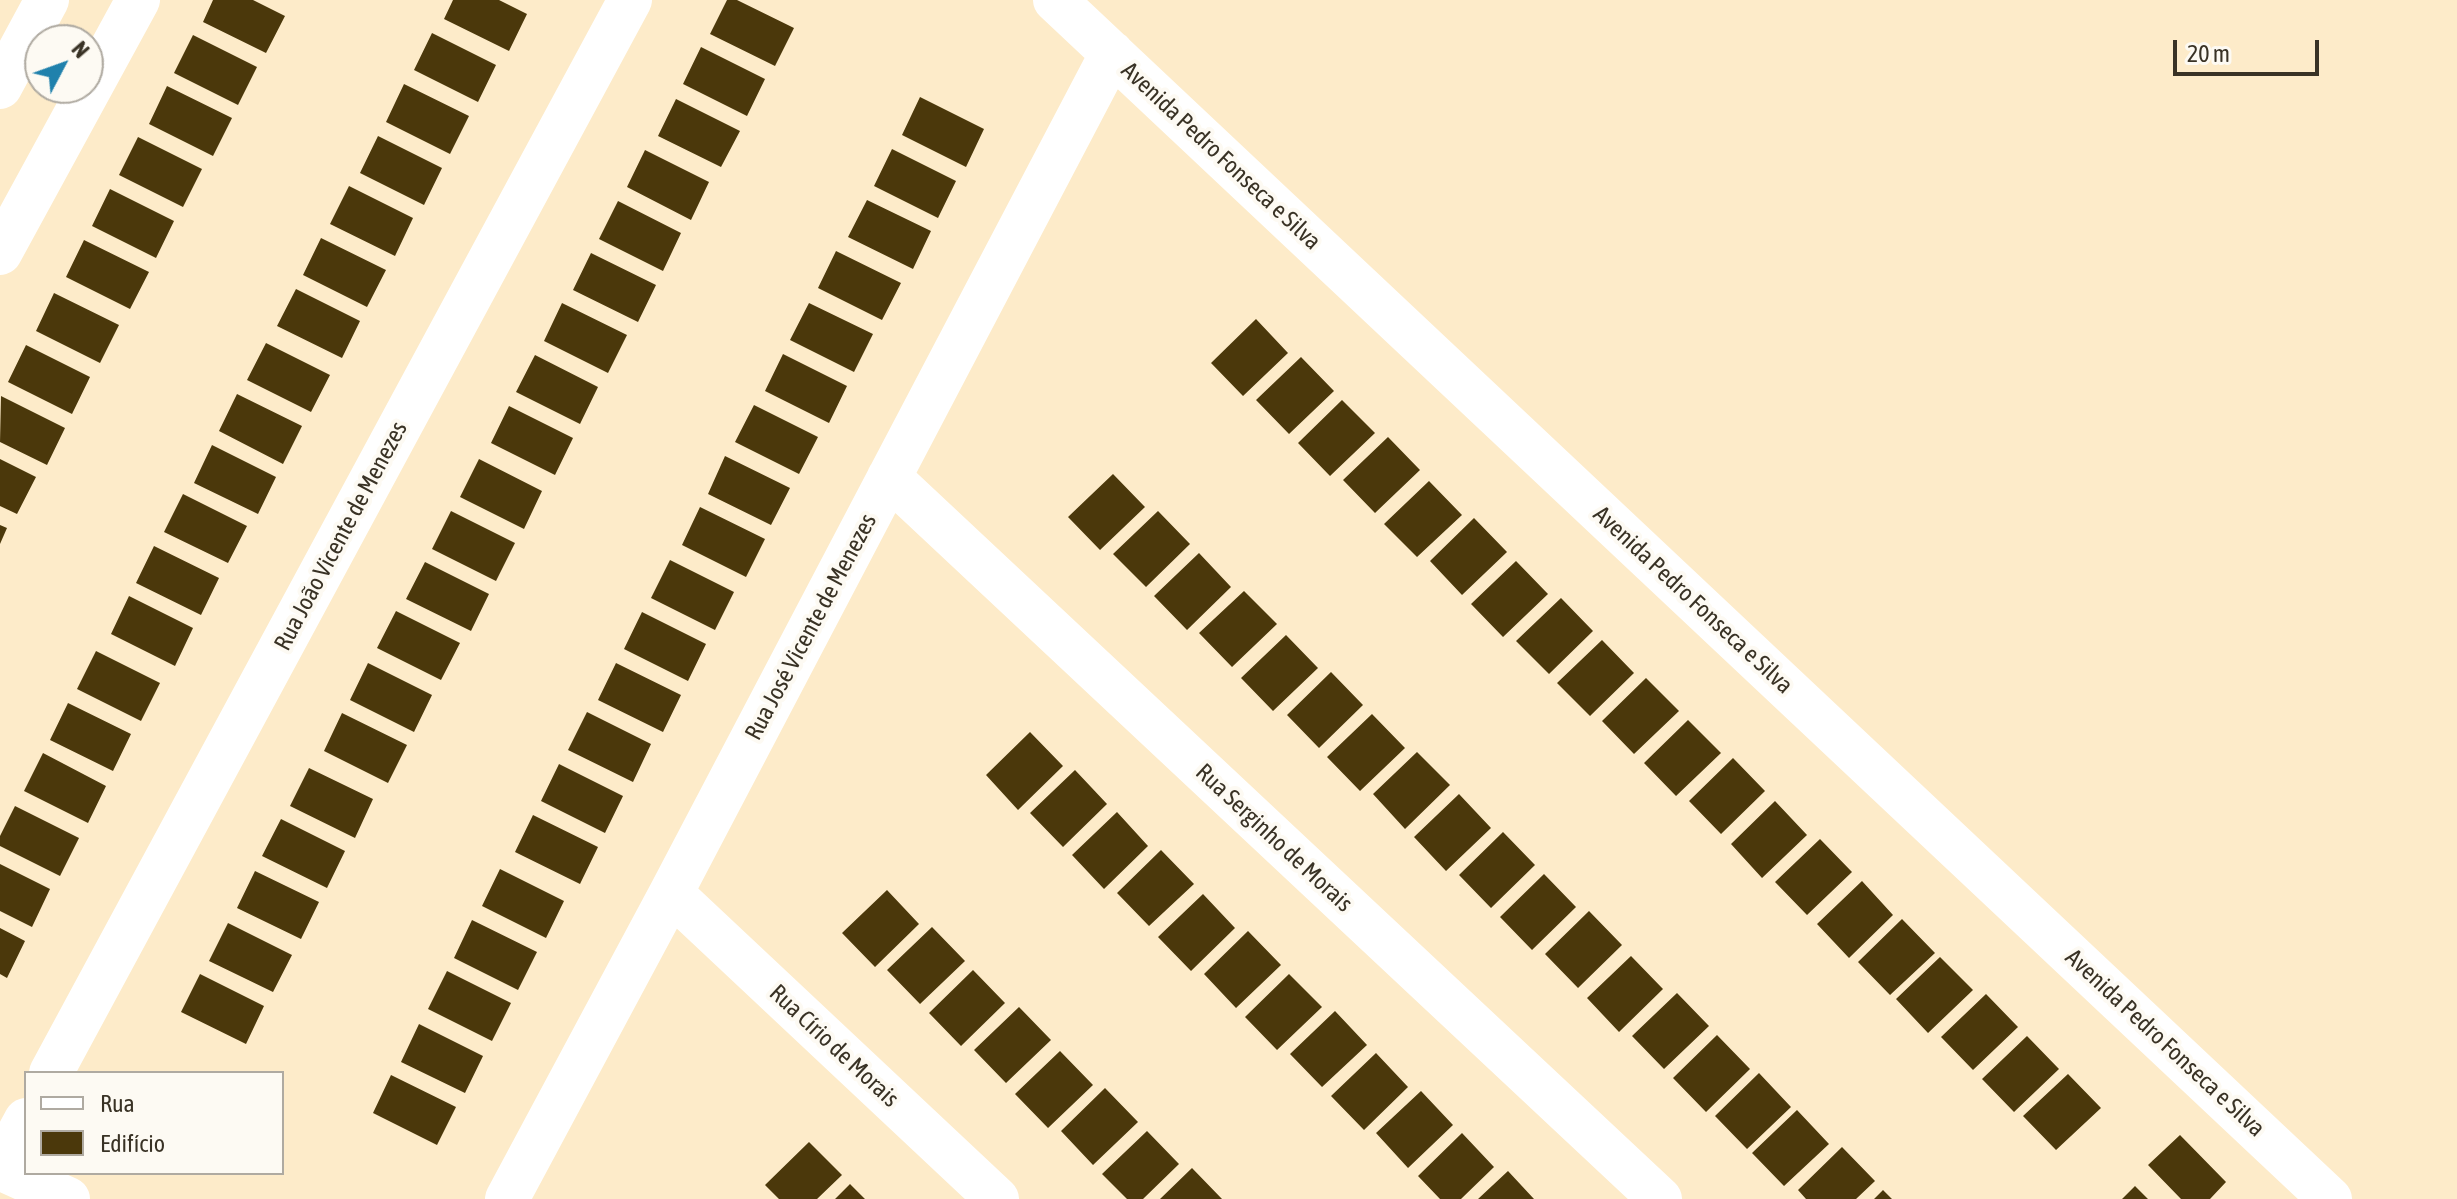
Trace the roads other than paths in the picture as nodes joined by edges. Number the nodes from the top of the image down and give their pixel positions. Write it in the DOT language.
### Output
graph roads {
  1 [pos="47,0"];
  2 [pos="138,0"];
  3 [pos="630,0"];
  4 [pos="1055,0"];
  5 [pos="1112,53"];
  6 [pos="0,87"];
  7 [pos="0,253"];
  8 [pos="889,477"];
  9 [pos="671,893"];
  10 [pos="52,1071"];
  11 [pos="24,1124"];
  12 [pos="0,1168"];
  13 [pos="68,1199"];
  14 [pos="507,1199"];
  15 [pos="997,1199"];
  16 [pos="1660,1199"];
  17 [pos="2330,1199"];
  1 -- 6 [label="street"];
  2 -- 7 [label="street"];
  3 -- 10 [label="street, Rua João Vicente de Menezes"];
  4 -- 5 [label="street, Avenida Pedro Fonseca e Silva"];
  5 -- 8 [label="street, Rua José Vicente de Menezes"];
  5 -- 17 [label="street, Avenida Pedro Fonseca e Silva"];
  8 -- 9 [label="street, Rua José Vicente de Menezes"];
  8 -- 16 [label="street, Rua Serginho de Morais"];
  9 -- 14 [label="street, Rua José Vicente de Menezes"];
  9 -- 15 [label="street, Rua Círio de Morais"];
  11 -- 12 [label="street"];
  12 -- 13 [label="street"];
}
